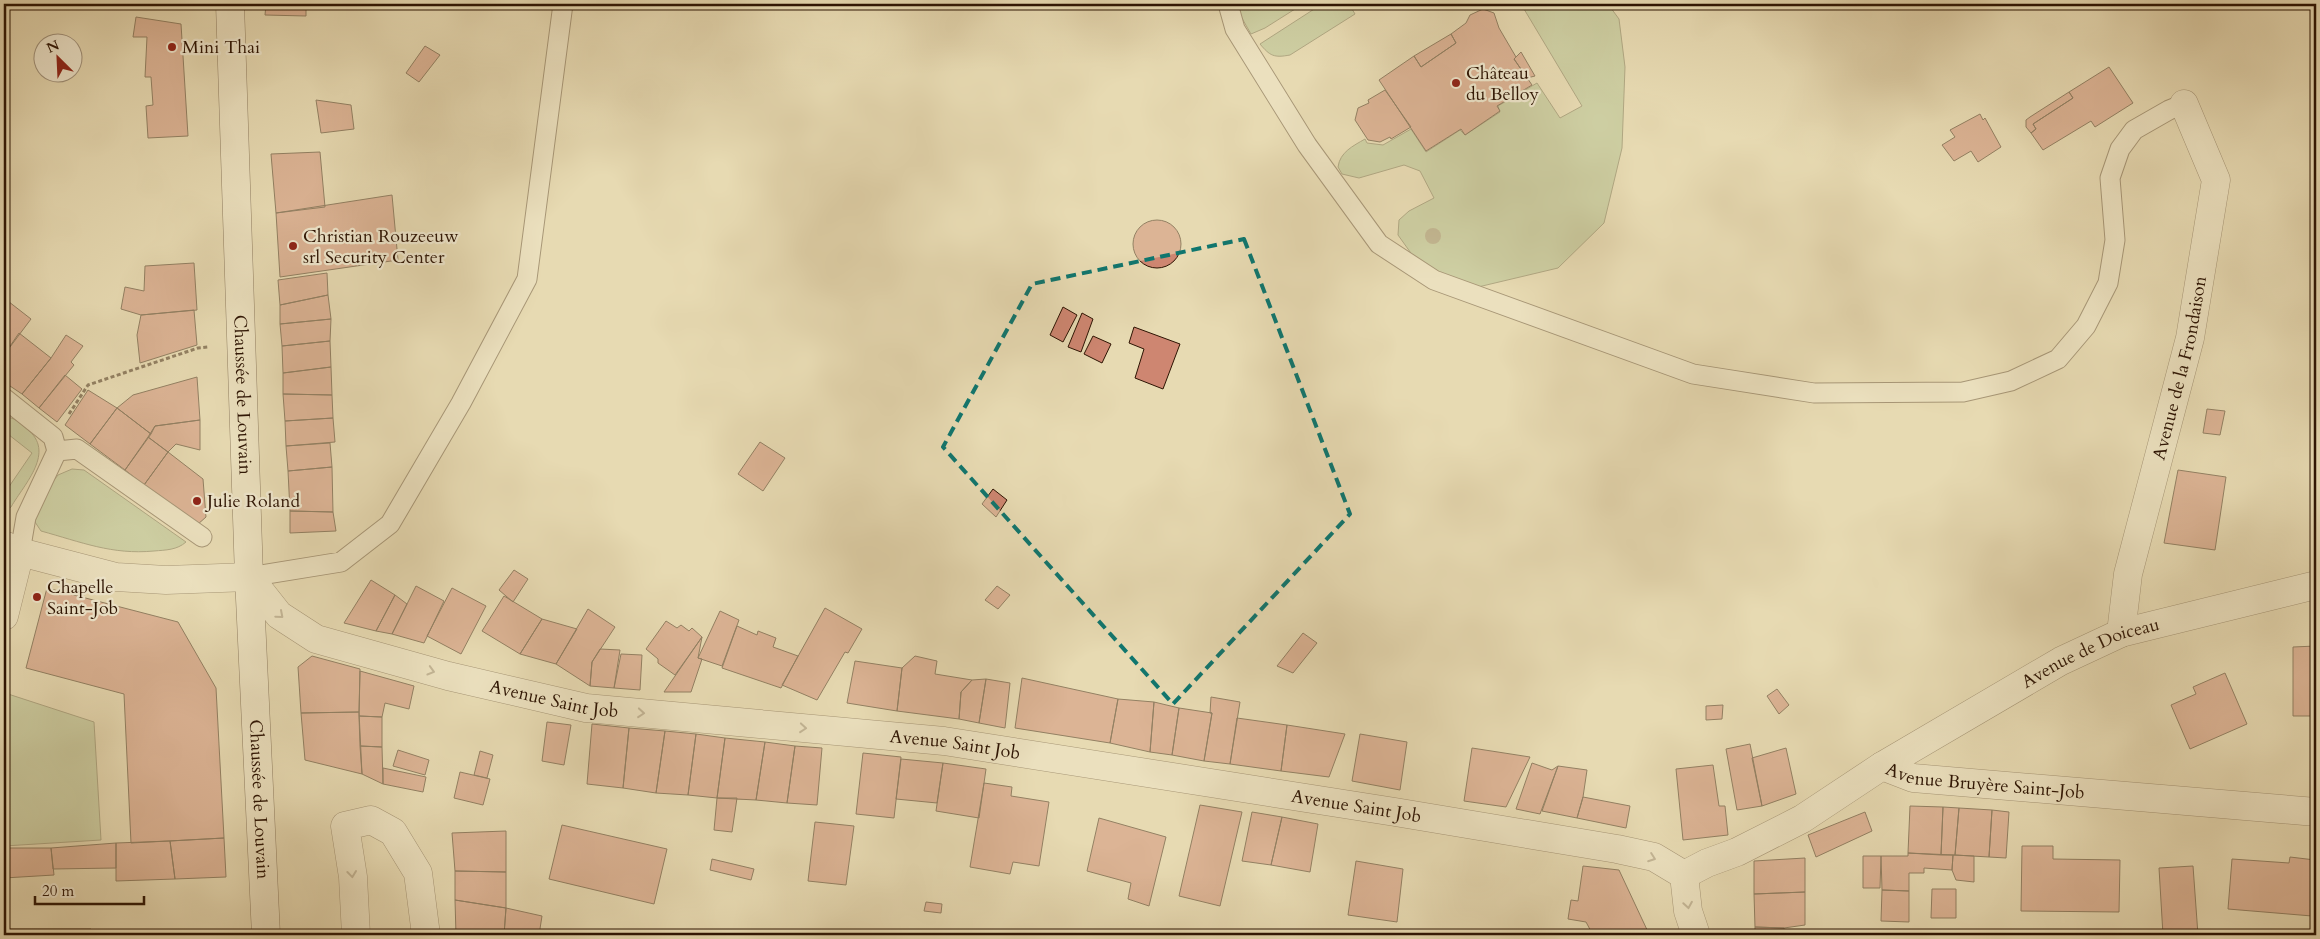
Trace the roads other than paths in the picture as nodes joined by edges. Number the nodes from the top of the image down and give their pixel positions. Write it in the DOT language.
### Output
graph roads {
  1 [pos="230,4"];
  2 [pos="564,4"];
  3 [pos="1228,4"];
  4 [pos="2184,104"];
  5 [pos="4,398"];
  6 [pos="55,444"];
  7 [pos="202,537"];
  8 [pos="12,548"];
  9 [pos="250,577"];
  10 [pos="2316,586"];
  11 [pos="4,606"];
  12 [pos="2121,633"];
  13 [pos="1882,766"];
  14 [pos="2316,812"];
  15 [pos="1684,875"];
  16 [pos="266,935"];
  17 [pos="356,935"];
  18 [pos="426,935"];
  19 [pos="1696,935"];
  1 -- 9 [label="street, Chaussée de Louvain"];
  2 -- 9 [label="lane"];
  3 -- 4 [label="lane"];
  4 -- 12 [label="street, Avenue de la Frondaison"];
  5 -- 6 [label="lane"];
  6 -- 7 [label="lane"];
  6 -- 8 [label="lane"];
  8 -- 9 [label="street"];
  8 -- 11 [label="street"];
  9 -- 15 [label="street, Avenue Saint Job, one-way"];
  9 -- 16 [label="street, Chaussée de Louvain"];
  10 -- 12 [label="street, Avenue de Doiceau"];
  12 -- 13 [label="street, Avenue de Doiceau"];
  13 -- 14 [label="street, Avenue Bruyère Saint-Job"];
  13 -- 15 [label="street, Avenue Bruyère Saint-Job"];
  15 -- 19 [label="street, one-way"];
  18 -- 17 [label="street, one-way"];
}
